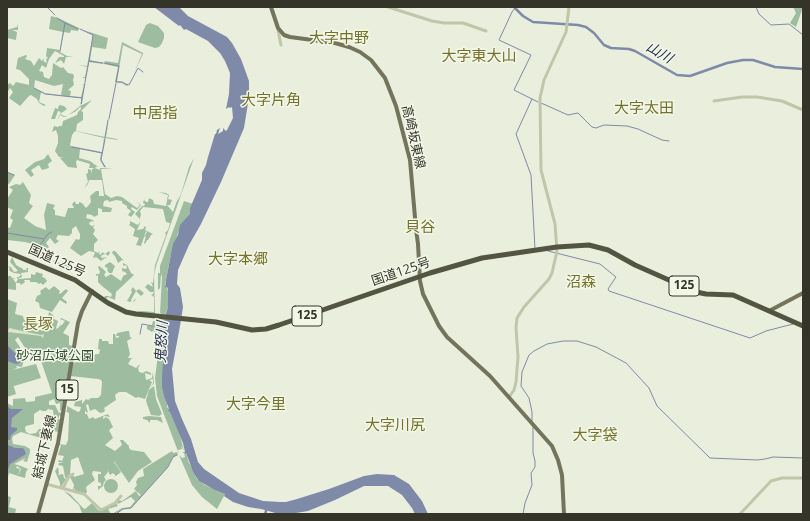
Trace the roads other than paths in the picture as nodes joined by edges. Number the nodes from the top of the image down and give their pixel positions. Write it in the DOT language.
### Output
graph roads {
  1 [pos="271,7"];
  2 [pos="388,7"];
  3 [pos="569,7"];
  4 [pos="278,30"];
  5 [pos="486,31"];
  6 [pos="281,45"];
  7 [pos="714,101"];
  8 [pos="803,110"];
  9 [pos="557,246"];
  10 [pos="7,252"];
  11 [pos="419,277"];
  12 [pos="92,291"];
  13 [pos="803,293"];
  14 [pos="772,311"];
  15 [pos="803,326"];
  16 [pos="509,397"];
  17 [pos="73,474"];
  18 [pos="803,478"];
  19 [pos="46,484"];
  20 [pos="63,488"];
  21 [pos="121,496"];
  22 [pos="38,514"];
  23 [pos="564,514"];
  24 [pos="740,514"];
  1 -- 4 [label="main road"];
  2 -- 5 [label="street"];
  3 -- 9 [label="street"];
  4 -- 6 [label="street"];
  4 -- 11 [label="main road, 高崎坂東線"];
  7 -- 8 [label="street"];
  9 -- 11 [label="highway, 国道125号 / 125"];
  9 -- 14 [label="highway, 国道125号 / 125"];
  9 -- 16 [label="street"];
  10 -- 12 [label="highway, 国道125号 / 125"];
  11 -- 12 [label="highway, 国道125号 / 125"];
  11 -- 16 [label="main road, 高崎坂東線"];
  12 -- 19 [label="main road, 結城下妻線 / 15"];
  13 -- 14 [label="main road"];
  14 -- 15 [label="highway, 国道125号 / 125"];
  16 -- 23 [label="main road, 高崎坂東線"];
  17 -- 20 [label="street"];
  18 -- 24 [label="street"];
  19 -- 20 [label="street"];
  19 -- 22 [label="main road, 結城下妻線 / 15"];
  20 -- 21 [label="street"];
}
